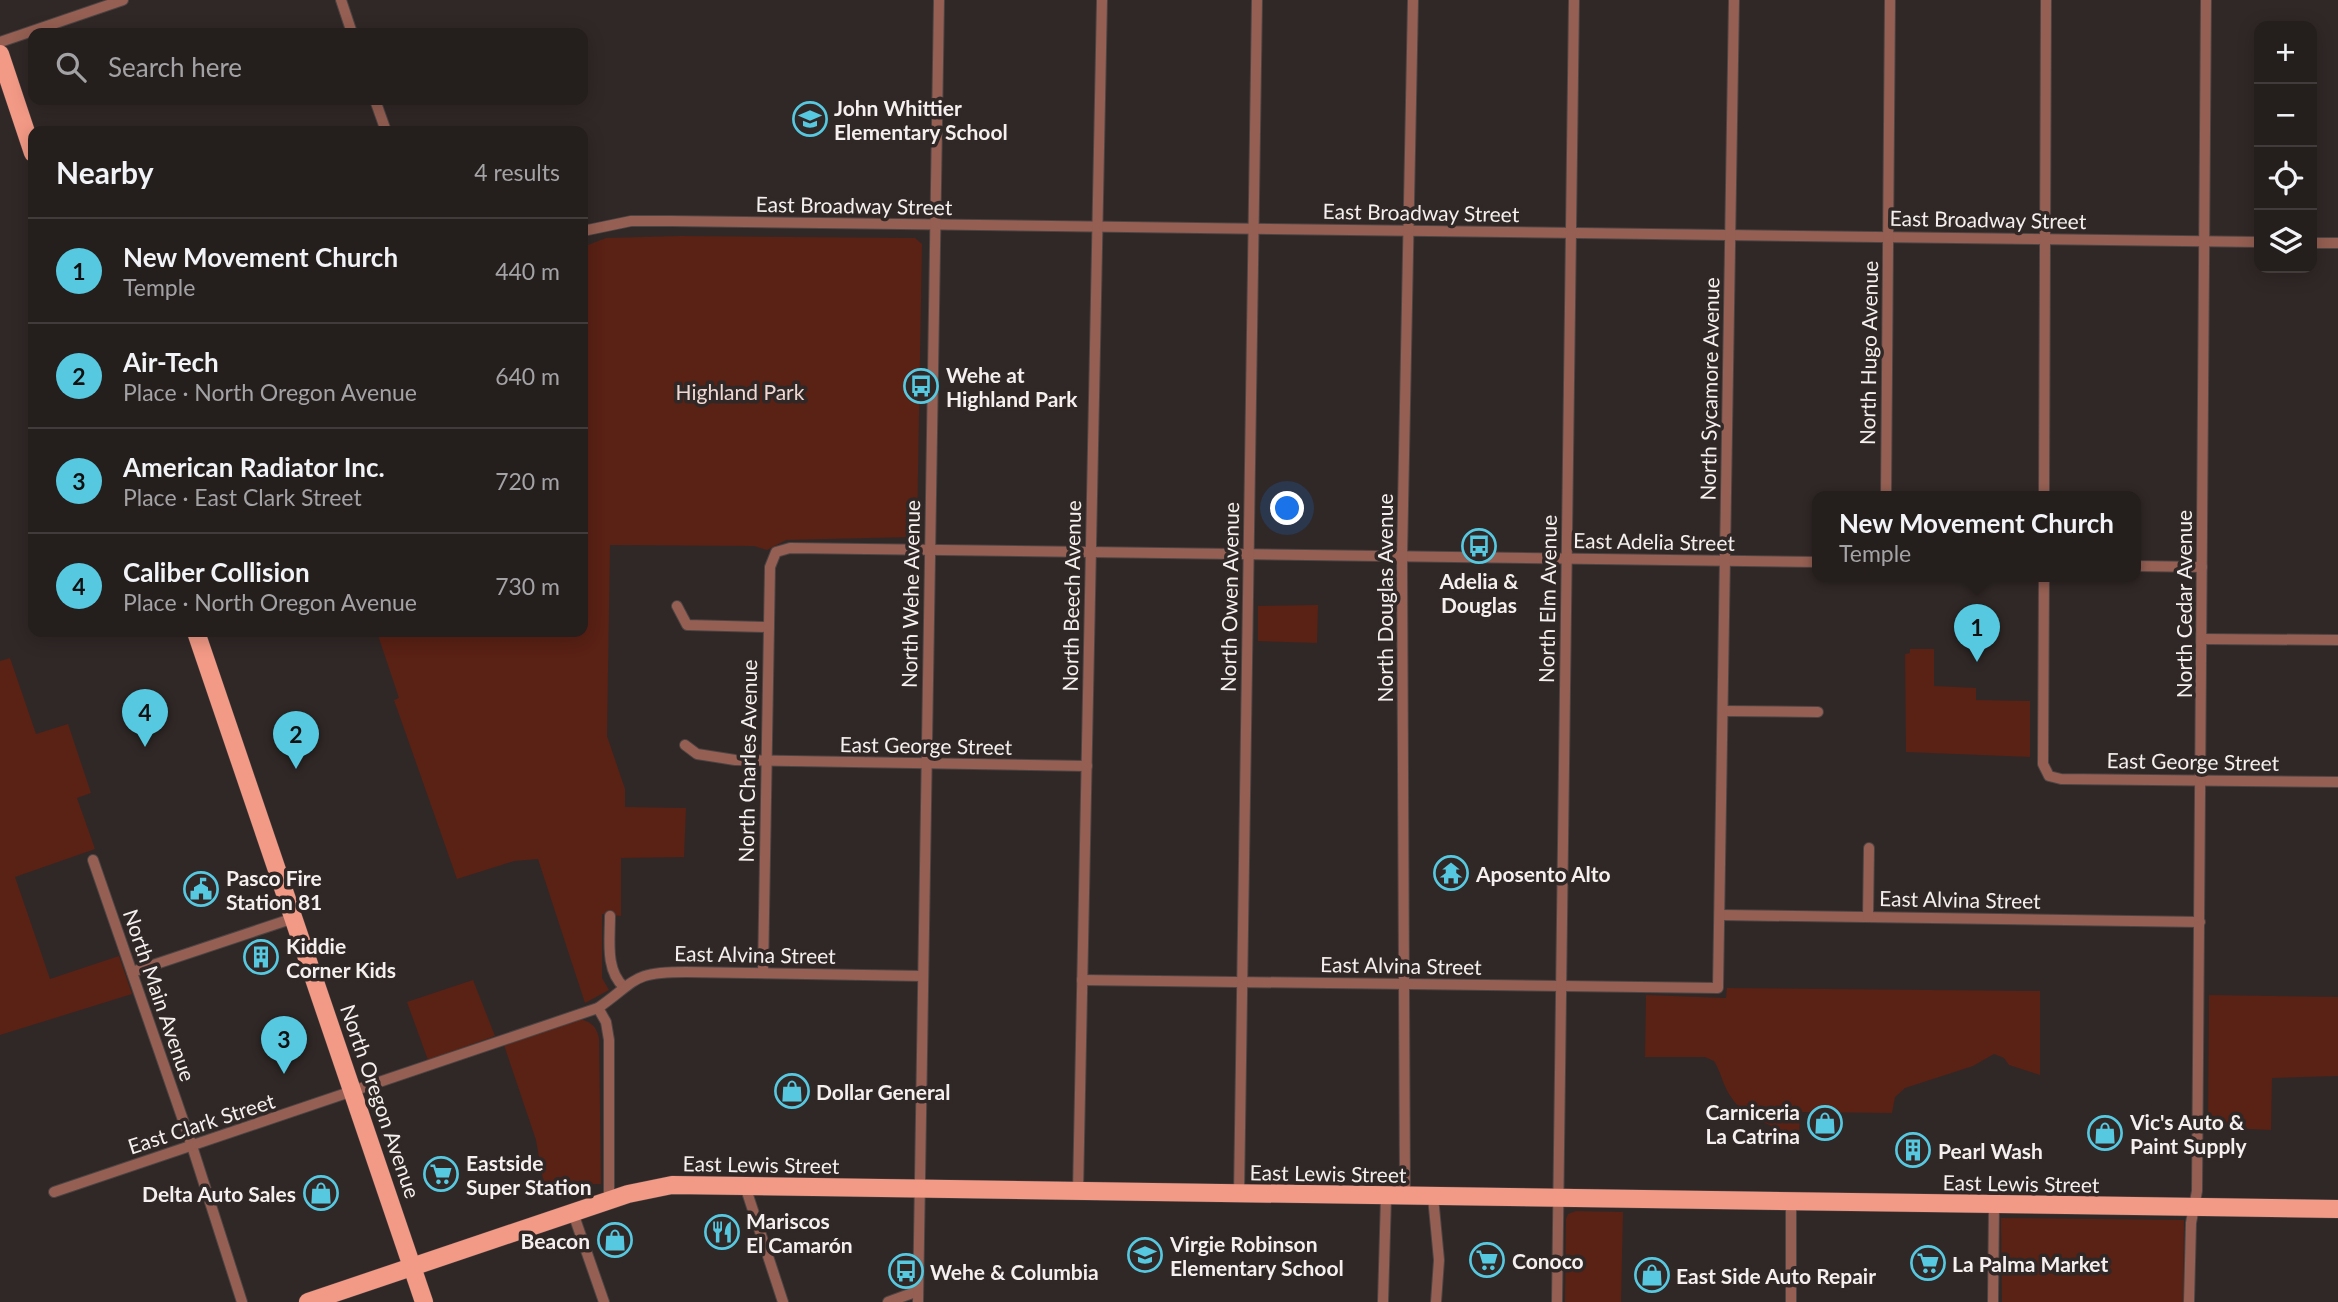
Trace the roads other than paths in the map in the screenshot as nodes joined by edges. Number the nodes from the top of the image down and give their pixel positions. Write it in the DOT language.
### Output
graph roads {
  1 [pos="123,0"];
  2 [pos="341,0"];
  3 [pos="939,0"];
  4 [pos="1102,0"];
  5 [pos="1258,0"];
  6 [pos="1413,0"];
  7 [pos="1574,0"];
  8 [pos="1734,0"];
  9 [pos="1890,0"];
  10 [pos="2046,0"];
  11 [pos="2206,0"];
  12 [pos="41,28"];
  13 [pos="350,28"];
  14 [pos="28,32"];
  15 [pos="0,42"];
  16 [pos="0,54"];
  17 [pos="377,105"];
  18 [pos="384,126"];
  19 [pos="28,138"];
  20 [pos="936,225"];
  21 [pos="1098,227"];
  22 [pos="1254,229"];
  23 [pos="588,230"];
  24 [pos="1408,231"];
  25 [pos="1571,233"];
  26 [pos="1731,235"];
  27 [pos="1889,237"];
  28 [pos="2045,239"];
  29 [pos="2205,241"];
  30 [pos="2254,242"];
  31 [pos="2317,243"];
  32 [pos="2338,243"];
  33 [pos="1886,491"];
  34 [pos="2044,491"];
  35 [pos="930,551"];
  36 [pos="776,552"];
  37 [pos="1091,553"];
  38 [pos="1249,555"];
  39 [pos="1402,557"];
  40 [pos="1567,559"];
  41 [pos="1726,561"];
  42 [pos="1812,562"];
  43 [pos="2141,566"];
  44 [pos="2202,567"];
  45 [pos="2044,582"];
  46 [pos="677,606"];
  47 [pos="769,627"];
  48 [pos="198,637"];
  49 [pos="2203,639"];
  50 [pos="2338,640"];
  51 [pos="1724,711"];
  52 [pos="1818,712"];
  53 [pos="685,745"];
  54 [pos="765,762"];
  55 [pos="927,764"];
  56 [pos="1087,766"];
  57 [pos="2201,780"];
  58 [pos="2338,782"];
  59 [pos="1869,848"];
  60 [pos="93,860"];
  61 [pos="1720,915"];
  62 [pos="610,916"];
  63 [pos="1868,917"];
  64 [pos="294,918"];
  65 [pos="2200,922"];
  66 [pos="132,972"];
  67 [pos="763,973"];
  68 [pos="923,976"];
  69 [pos="1082,980"];
  70 [pos="1242,982"];
  71 [pos="1404,984"];
  72 [pos="1561,986"];
  73 [pos="624,987"];
  74 [pos="1718,988"];
  75 [pos="598,1009"];
  76 [pos="353,1093"];
  77 [pos="192,1146"];
  78 [pos="745,1186"];
  79 [pos="919,1189"];
  80 [pos="54,1192"];
  81 [pos="1078,1192"];
  82 [pos="1239,1195"];
  83 [pos="1386,1197"];
  84 [pos="1405,1197"];
  85 [pos="1433,1197"];
  86 [pos="1558,1199"];
  87 [pos="609,1200"];
  88 [pos="1791,1202"];
  89 [pos="1994,1205"];
  90 [pos="2194,1208"];
  91 [pos="2338,1209"];
  92 [pos="573,1213"];
  93 [pos="413,1268"];
  94 [pos="918,1297"];
  95 [pos="242,1302"];
  96 [pos="308,1302"];
  97 [pos="424,1302"];
  98 [pos="604,1302"];
  99 [pos="783,1302"];
  100 [pos="888,1302"];
  101 [pos="1383,1302"];
  102 [pos="1436,1302"];
  103 [pos="1557,1302"];
  104 [pos="1791,1302"];
  105 [pos="1993,1302"];
  106 [pos="2189,1302"];
  1 -- 12 [label="street"];
  2 -- 13 [label="street"];
  3 -- 20 [label="street, North Wehe Avenue"];
  4 -- 21 [label="street, North Beech Avenue"];
  5 -- 22 [label="street, North Owen Avenue"];
  6 -- 24 [label="street, North Douglas Avenue"];
  7 -- 25 [label="street, North Elm Avenue"];
  8 -- 26 [label="street, North Sycamore Avenue"];
  9 -- 27 [label="street, North Hugo Avenue"];
  10 -- 28 [label="street"];
  11 -- 29 [label="street, North Cedar Avenue"];
  14 -- 15 [label="street"];
  16 -- 19 [label="main road"];
  17 -- 18 [label="street"];
  20 -- 21 [label="street, East Broadway Street"];
  20 -- 23 [label="street, East Broadway Street"];
  20 -- 35 [label="street, North Wehe Avenue"];
  21 -- 22 [label="street, East Broadway Street"];
  21 -- 37 [label="street, North Beech Avenue"];
  22 -- 24 [label="street, East Broadway Street"];
  22 -- 38 [label="street, North Owen Avenue"];
  24 -- 25 [label="street, East Broadway Street"];
  24 -- 39 [label="street, North Douglas Avenue"];
  25 -- 26 [label="street, East Broadway Street"];
  25 -- 40 [label="street, North Elm Avenue"];
  26 -- 27 [label="street, East Broadway Street"];
  26 -- 41 [label="street, North Sycamore Avenue"];
  27 -- 28 [label="street, East Broadway Street"];
  27 -- 33 [label="street, North Hugo Avenue"];
  28 -- 29 [label="street, East Broadway Street"];
  28 -- 34 [label="street"];
  29 -- 30 [label="street, East Broadway Street"];
  29 -- 44 [label="street, North Cedar Avenue"];
  31 -- 32 [label="street"];
  35 -- 36 [label="street, East Adelia Street"];
  35 -- 37 [label="street, East Adelia Street"];
  35 -- 55 [label="street, North Wehe Avenue"];
  36 -- 47 [label="street, North Charles Avenue"];
  37 -- 38 [label="street, East Adelia Street"];
  37 -- 56 [label="street, North Beech Avenue"];
  38 -- 39 [label="street, East Adelia Street"];
  38 -- 70 [label="street, North Owen Avenue"];
  39 -- 40 [label="street, East Adelia Street"];
  39 -- 71 [label="street, North Douglas Avenue"];
  40 -- 41 [label="street, East Adelia Street"];
  40 -- 72 [label="street, North Elm Avenue"];
  41 -- 42 [label="street, East Adelia Street"];
  41 -- 51 [label="street, North Sycamore Avenue"];
  43 -- 44 [label="street"];
  44 -- 49 [label="street, North Cedar Avenue"];
  45 -- 57 [label="street, East George Street"];
  46 -- 47 [label="street"];
  47 -- 54 [label="street, North Charles Avenue"];
  48 -- 64 [label="main road, North Oregon Avenue"];
  49 -- 50 [label="street"];
  49 -- 57 [label="street, North Cedar Avenue"];
  51 -- 52 [label="street"];
  51 -- 61 [label="street, North Sycamore Avenue"];
  53 -- 54 [label="street, East George Street"];
  54 -- 55 [label="street, East George Street"];
  54 -- 67 [label="street, North Charles Avenue"];
  55 -- 56 [label="street, East George Street"];
  55 -- 68 [label="street, North Wehe Avenue"];
  56 -- 69 [label="street, North Beech Avenue"];
  57 -- 58 [label="street, East George Street"];
  57 -- 65 [label="street, North Cedar Avenue"];
  59 -- 63 [label="street"];
  60 -- 66 [label="street, North Main Avenue"];
  61 -- 63 [label="street, East Alvina Street"];
  61 -- 74 [label="street, North Sycamore Avenue"];
  62 -- 73 [label="street"];
  63 -- 65 [label="street, East Alvina Street"];
  64 -- 66 [label="street"];
  64 -- 76 [label="main road, North Oregon Avenue"];
  65 -- 90 [label="street, North Cedar Avenue"];
  66 -- 77 [label="street, North Main Avenue"];
  67 -- 68 [label="street, East Alvina Street"];
  67 -- 73 [label="street, East Alvina Street"];
  68 -- 79 [label="street, North Wehe Avenue"];
  69 -- 70 [label="street, East Alvina Street"];
  69 -- 81 [label="street, North Beech Avenue"];
  70 -- 71 [label="street, East Alvina Street"];
  70 -- 82 [label="street, North Owen Avenue"];
  71 -- 72 [label="street, East Alvina Street"];
  71 -- 84 [label="street, North Douglas Avenue"];
  72 -- 74 [label="street, East Alvina Street"];
  72 -- 86 [label="street, North Elm Avenue"];
  73 -- 75 [label="street, East Alvina Street"];
  75 -- 76 [label="street, East Clark Street"];
  75 -- 87 [label="street"];
  76 -- 77 [label="street, East Clark Street"];
  76 -- 93 [label="main road, North Oregon Avenue"];
  77 -- 80 [label="street, East Clark Street"];
  77 -- 95 [label="street, North Main Avenue"];
  78 -- 79 [label="main road, East Lewis Street"];
  78 -- 87 [label="main road, East Lewis Street"];
  78 -- 99 [label="street"];
  79 -- 81 [label="main road, East Lewis Street"];
  79 -- 94 [label="street, North Wehe Avenue"];
  81 -- 82 [label="main road, East Lewis Street"];
  82 -- 83 [label="main road, East Lewis Street"];
  83 -- 84 [label="main road, East Lewis Street"];
  83 -- 101 [label="street"];
  84 -- 85 [label="main road, East Lewis Street"];
  85 -- 86 [label="main road, East Lewis Street"];
  85 -- 102 [label="street"];
  86 -- 88 [label="main road, East Lewis Street"];
  86 -- 103 [label="street, North Elm Avenue"];
  87 -- 92 [label="main road, East Lewis Street"];
  88 -- 89 [label="main road, East Lewis Street"];
  88 -- 104 [label="street"];
  89 -- 90 [label="main road, East Lewis Street"];
  89 -- 105 [label="street"];
  90 -- 91 [label="main road, East Lewis Street"];
  90 -- 106 [label="street, North Cedar Avenue"];
  92 -- 93 [label="main road, East Lewis Street"];
  92 -- 98 [label="street"];
  93 -- 96 [label="main road, East Lewis Street"];
  93 -- 97 [label="main road, North Oregon Avenue"];
  94 -- 100 [label="street"];
}
